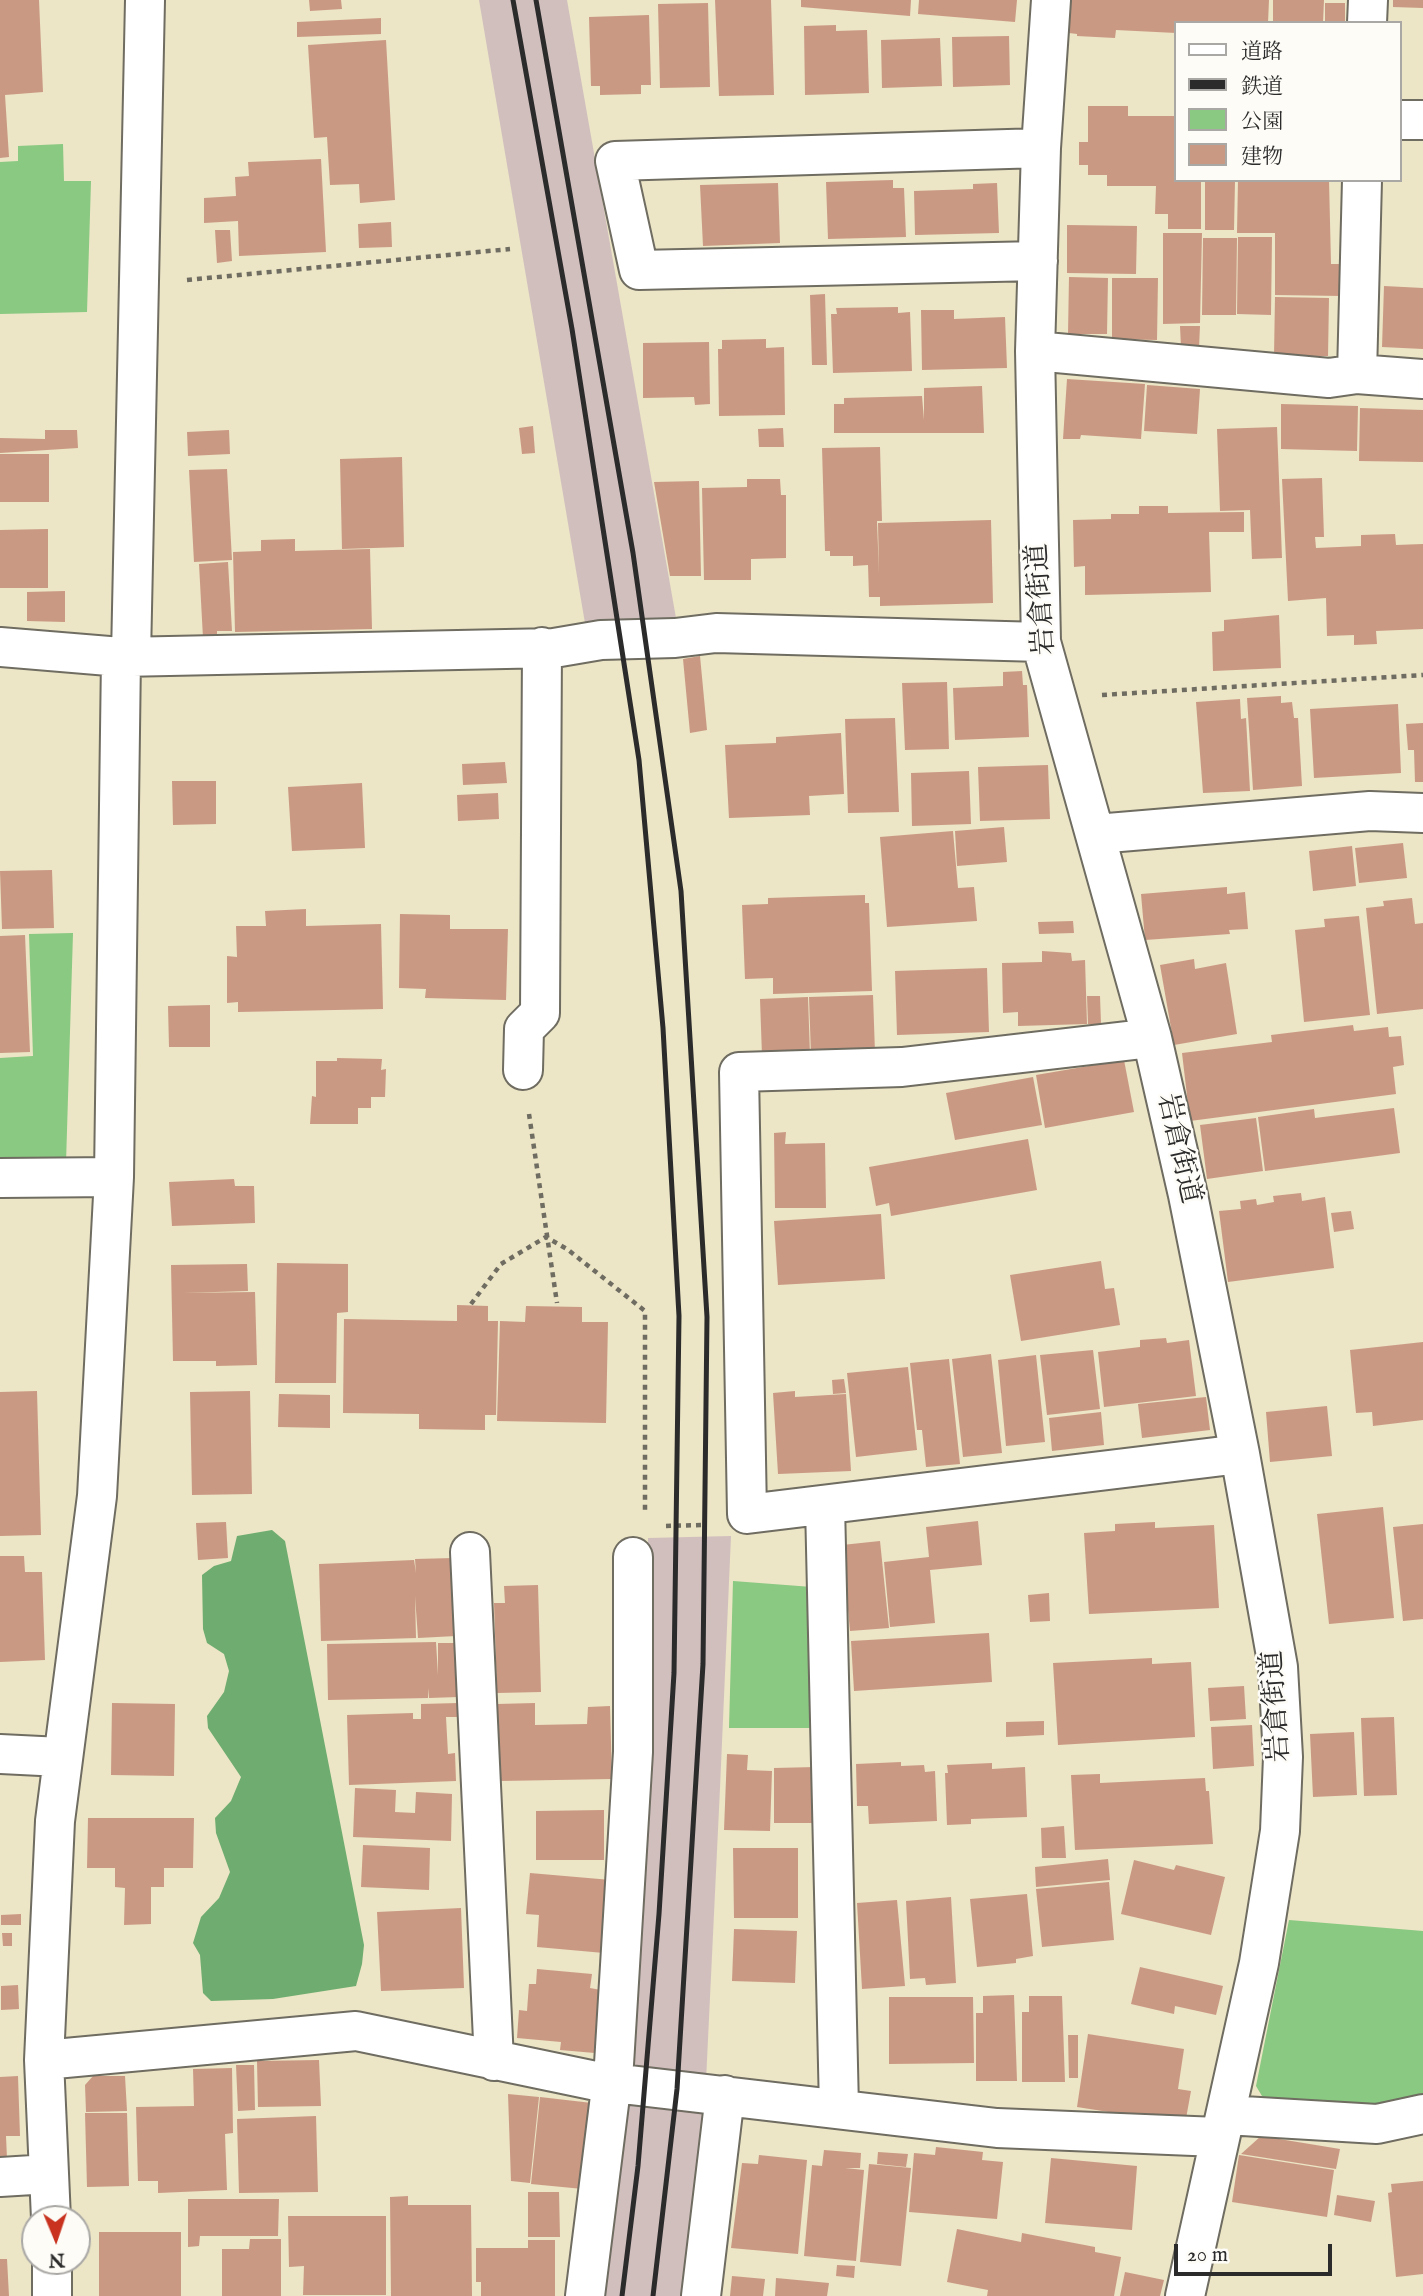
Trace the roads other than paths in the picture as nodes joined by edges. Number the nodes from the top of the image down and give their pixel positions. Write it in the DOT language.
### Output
graph roads {
  1 [pos="145,0"];
  2 [pos="1051,0"];
  3 [pos="1368,0"];
  4 [pos="1367,21"];
  5 [pos="1402,120"];
  6 [pos="1423,120"];
  7 [pos="1041,148"];
  8 [pos="1362,182"];
  9 [pos="1038,261"];
  10 [pos="1035,351"];
  11 [pos="1357,374"];
  12 [pos="1423,379"];
  13 [pos="1041,642"];
  14 [pos="542,647"];
  15 [pos="0,648"];
  16 [pos="126,656"];
  17 [pos="1423,813"];
  18 [pos="1096,834"];
  19 [pos="1152,1038"];
  20 [pos="523,1070"];
  21 [pos="114,1177"];
  22 [pos="0,1178"];
  23 [pos="1240,1454"];
  24 [pos="825,1505"];
  25 [pos="643,1541"];
  26 [pos="470,1552"];
  27 [pos="0,1754"];
  28 [pos="61,1757"];
  29 [pos="44,2060"];
  30 [pos="494,2061"];
  31 [pos="610,2082"];
  32 [pos="725,2095"];
  33 [pos="839,2108"];
  34 [pos="1423,2114"];
  35 [pos="1222,2126"];
  36 [pos="49,2174"];
  37 [pos="0,2177"];
  38 [pos="50,2205"];
  39 [pos="52,2275"];
  40 [pos="52,2296"];
  41 [pos="585,2296"];
  42 [pos="701,2296"];
  43 [pos="1185,2296"];
  1 -- 16 [label="street"];
  2 -- 7 [label="street, 岩倉街道"];
  3 -- 4 [label="street"];
  5 -- 6 [label="street"];
  7 -- 9 [label="street, 岩倉街道"];
  7 -- 9 [label="street"];
  8 -- 11 [label="street"];
  9 -- 10 [label="street, 岩倉街道"];
  10 -- 11 [label="street"];
  10 -- 13 [label="street, 岩倉街道"];
  11 -- 12 [label="street"];
  13 -- 14 [label="street"];
  13 -- 18 [label="street, 岩倉街道"];
  14 -- 16 [label="street"];
  14 -- 20 [label="street"];
  15 -- 16 [label="street"];
  16 -- 21 [label="street"];
  17 -- 18 [label="street"];
  18 -- 19 [label="street, 岩倉街道"];
  19 -- 23 [label="street, 岩倉街道"];
  19 -- 24 [label="street"];
  21 -- 22 [label="street"];
  21 -- 28 [label="street"];
  23 -- 24 [label="street"];
  23 -- 35 [label="street, 岩倉街道"];
  24 -- 33 [label="street"];
  25 -- 31 [label="street"];
  26 -- 30 [label="street"];
  27 -- 28 [label="street"];
  28 -- 29 [label="street"];
  29 -- 30 [label="street"];
  29 -- 36 [label="street"];
  30 -- 31 [label="street"];
  31 -- 32 [label="street"];
  31 -- 41 [label="street"];
  32 -- 33 [label="street"];
  32 -- 42 [label="street"];
  33 -- 35 [label="street"];
  34 -- 35 [label="street"];
  35 -- 43 [label="street, 岩倉街道"];
  36 -- 37 [label="street"];
  36 -- 38 [label="street"];
  39 -- 40 [label="street"];
}
